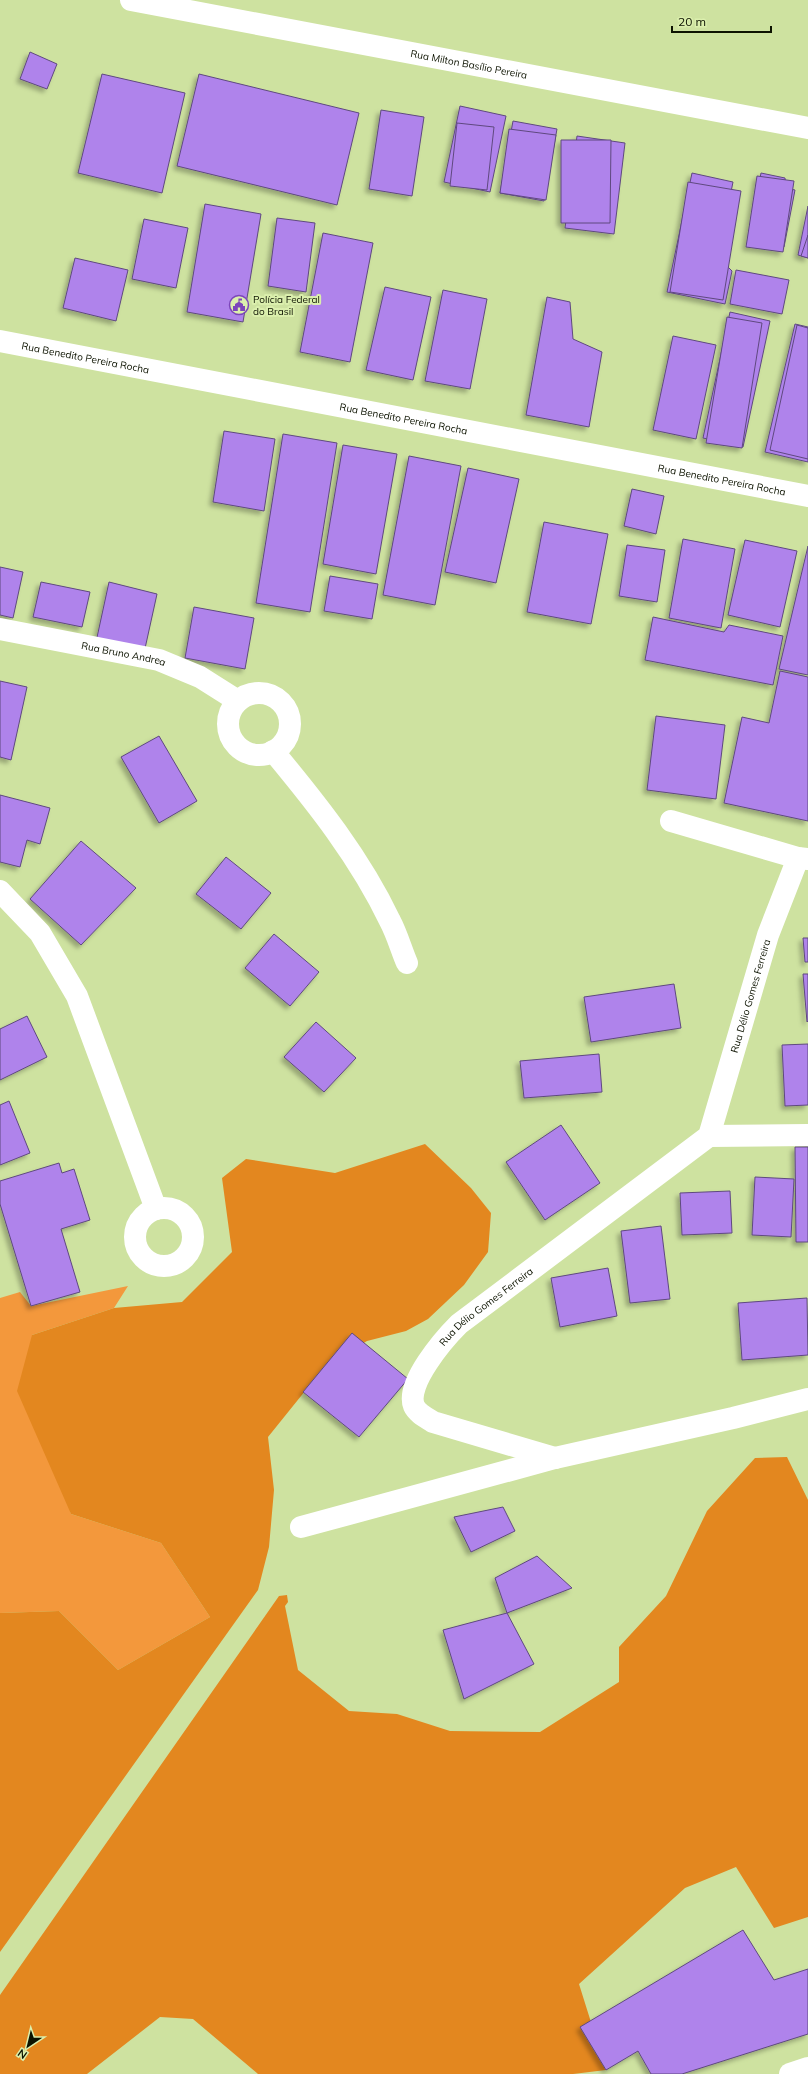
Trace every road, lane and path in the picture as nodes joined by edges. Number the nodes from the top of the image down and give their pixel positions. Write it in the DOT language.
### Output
graph roads {
  1 [pos="131,0"];
  2 [pos="808,128"];
  3 [pos="0,342"];
  4 [pos="808,496"];
  5 [pos="0,629"];
  6 [pos="238,701"];
  7 [pos="273,751"];
  8 [pos="671,821"];
  9 [pos="803,858"];
  10 [pos="0,891"];
  11 [pos="407,963"];
  12 [pos="808,1135"];
  13 [pos="709,1136"];
  14 [pos="156,1209"];
  15 [pos="808,1399"];
  16 [pos="555,1458"];
  17 [pos="301,1528"];
  18 [pos="808,2068"];
  19 [pos="790,2074"];
  1 -- 2 [label="street, Rua Milton Basílio Pereira"];
  3 -- 4 [label="street, Rua Benedito Pereira Rocha"];
  5 -- 6 [label="street, Rua Bruno Andrea"];
  6 -- 7 [label="street"];
  6 -- 7 [label="street"];
  7 -- 11 [label="street"];
  8 -- 9 [label="street, Rua Délio Gomes Ferreira"];
  9 -- 13 [label="street, Rua Délio Gomes Ferreira"];
  10 -- 14 [label="street"];
  12 -- 13 [label="street"];
  13 -- 16 [label="street, Rua Délio Gomes Ferreira"];
  15 -- 16 [label="street"];
  16 -- 17 [label="street"];
  18 -- 19 [label="street"];
}
